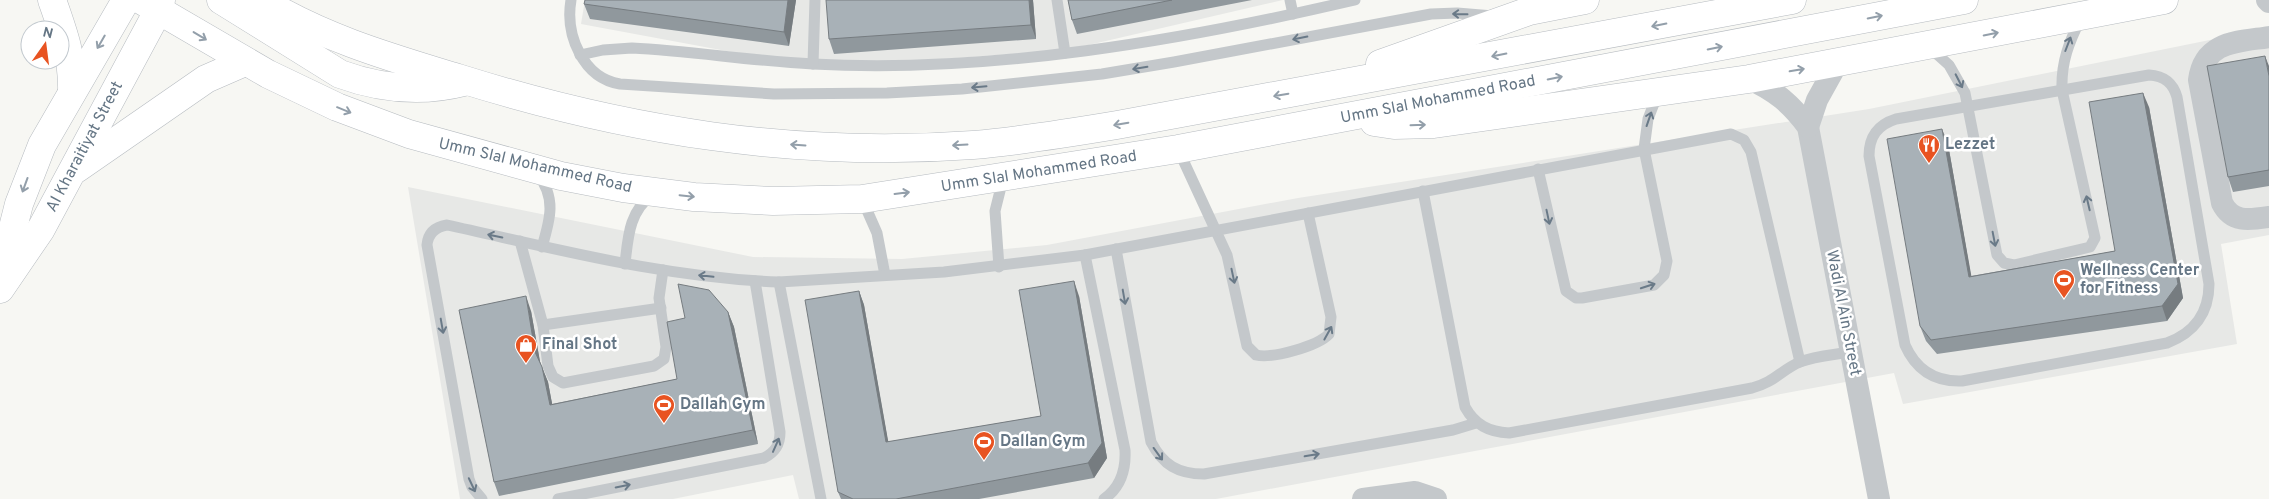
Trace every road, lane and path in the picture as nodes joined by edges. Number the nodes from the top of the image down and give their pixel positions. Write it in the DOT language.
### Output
graph roads {
  1 [pos="52,0"];
  2 [pos="126,0"];
  3 [pos="221,0"];
  4 [pos="261,0"];
  5 [pos="571,0"];
  6 [pos="815,0"];
  7 [pos="1058,0"];
  8 [pos="1290,0"];
  9 [pos="1355,0"];
  10 [pos="1586,0"];
  11 [pos="1792,0"];
  12 [pos="2164,0"];
  13 [pos="1956,2"];
  14 [pos="153,4"];
  15 [pos="1525,10"];
  16 [pos="1292,14"];
  17 [pos="2082,16"];
  18 [pos="2269,37"];
  19 [pos="1926,46"];
  20 [pos="1065,53"];
  21 [pos="580,55"];
  22 [pos="244,62"];
  23 [pos="813,64"];
  24 [pos="1838,64"];
  25 [pos="1749,79"];
  26 [pos="468,82"];
  27 [pos="1346,83"];
  28 [pos="2062,90"];
  29 [pos="72,92"];
  30 [pos="1658,92"];
  31 [pos="1968,106"];
  32 [pos="1353,116"];
  33 [pos="1808,127"];
  34 [pos="1178,149"];
  35 [pos="1644,149"];
  36 [pos="530,168"];
  37 [pos="1538,169"];
  38 [pos="73,171"];
  39 [pos="1003,179"];
  40 [pos="1424,191"];
  41 [pos="655,193"];
  42 [pos="862,199"];
  43 [pos="1308,213"];
  44 [pos="2269,217"];
  45 [pos="1217,230"];
  46 [pos="520,241"];
  47 [pos="542,247"];
  48 [pos="1116,249"];
  49 [pos="1085,255"];
  50 [pos="625,264"];
  51 [pos="999,267"];
  52 [pos="663,270"];
  53 [pos="885,275"];
  54 [pos="0,279"];
  55 [pos="755,281"];
  56 [pos="779,282"];
  57 [pos="0,289"];
  58 [pos="661,308"];
  59 [pos="542,325"];
  60 [pos="1850,352"];
  61 [pos="1800,362"];
  62 [pos="1476,423"];
  63 [pos="482,499"];
  64 [pos="558,499"];
  65 [pos="821,499"];
  66 [pos="1104,499"];
  67 [pos="1363,499"];
  68 [pos="1436,499"];
  69 [pos="1878,499"];
  1 -- 29 [label="street"];
  2 -- 29 [label="street, Al Kharaitiyat Street, one-way"];
  3 -- 26 [label="street"];
  4 -- 26 [label="street, Umm Slal Mohammed Road"];
  5 -- 21 [label="lane"];
  6 -- 23 [label="lane"];
  7 -- 20 [label="lane"];
  8 -- 16 [label="lane"];
  9 -- 16 [label="lane"];
  10 -- 15 [label="street"];
  11 -- 27 [label="street, Umm Slal Mohammed Road, one-way"];
  12 -- 17 [label="street"];
  32 -- 13 [label="street, Umm Slal Mohammed Road, one-way"];
  14 -- 22 [label="street, Umm Slal Mohammed Road, one-way"];
  14 -- 38 [label="street, Al Kharaitiyat Street"];
  15 -- 21 [label="lane, one-way"];
  15 -- 27 [label="street"];
  16 -- 20 [label="lane"];
  19 -- 17 [label="street, one-way"];
  28 -- 17 [label="lane, one-way"];
  18 -- 44 [label="street"];
  19 -- 24 [label="street"];
  19 -- 31 [label="lane, one-way"];
  20 -- 23 [label="lane"];
  21 -- 23 [label="lane"];
  22 -- 36 [label="street, Umm Slal Mohammed Road, one-way"];
  22 -- 38 [label="street"];
  25 -- 24 [label="street, one-way"];
  24 -- 33 [label="street, Wadi Al Ain Street"];
  25 -- 30 [label="street"];
  25 -- 33 [label="street"];
  27 -- 26 [label="street, Umm Slal Mohammed Road, one-way"];
  28 -- 31 [label="lane"];
  31 -- 28 [label="lane, one-way"];
  28 -- 31 [label="lane"];
  29 -- 54 [label="street, Al Kharaitiyat Street, one-way"];
  32 -- 30 [label="street, one-way"];
  35 -- 30 [label="lane, one-way"];
  32 -- 34 [label="street, Umm Slal Mohammed Road"];
  33 -- 60 [label="street, Wadi Al Ain Street"];
  34 -- 39 [label="street, Umm Slal Mohammed Road"];
  34 -- 45 [label="lane"];
  35 -- 37 [label="lane"];
  37 -- 35 [label="lane, one-way"];
  35 -- 61 [label="lane"];
  36 -- 41 [label="street, Umm Slal Mohammed Road"];
  36 -- 47 [label="lane"];
  37 -- 40 [label="lane"];
  38 -- 57 [label="street, Al Kharaitiyat Street"];
  42 -- 39 [label="street, Umm Slal Mohammed Road, one-way"];
  39 -- 51 [label="lane"];
  40 -- 43 [label="lane"];
  40 -- 62 [label="lane"];
  41 -- 42 [label="street, Umm Slal Mohammed Road, one-way"];
  41 -- 50 [label="lane"];
  42 -- 53 [label="lane"];
  43 -- 45 [label="lane"];
  45 -- 43 [label="lane, one-way"];
  45 -- 48 [label="lane"];
  46 -- 47 [label="lane"];
  46 -- 59 [label="lane"];
  46 -- 63 [label="lane, one-way"];
  47 -- 50 [label="lane"];
  48 -- 49 [label="lane"];
  48 -- 62 [label="lane, one-way"];
  49 -- 51 [label="lane"];
  49 -- 66 [label="lane"];
  50 -- 52 [label="lane"];
  51 -- 53 [label="lane"];
  55 -- 52 [label="lane, one-way"];
  52 -- 58 [label="lane"];
  53 -- 56 [label="lane"];
  55 -- 56 [label="lane"];
  64 -- 55 [label="lane, one-way"];
  56 -- 65 [label="lane"];
  58 -- 59 [label="lane"];
  58 -- 59 [label="lane"];
  60 -- 61 [label="lane"];
  60 -- 69 [label="street, Wadi Al Ain Street"];
  61 -- 62 [label="lane"];
  67 -- 68 [label="street"];
}
